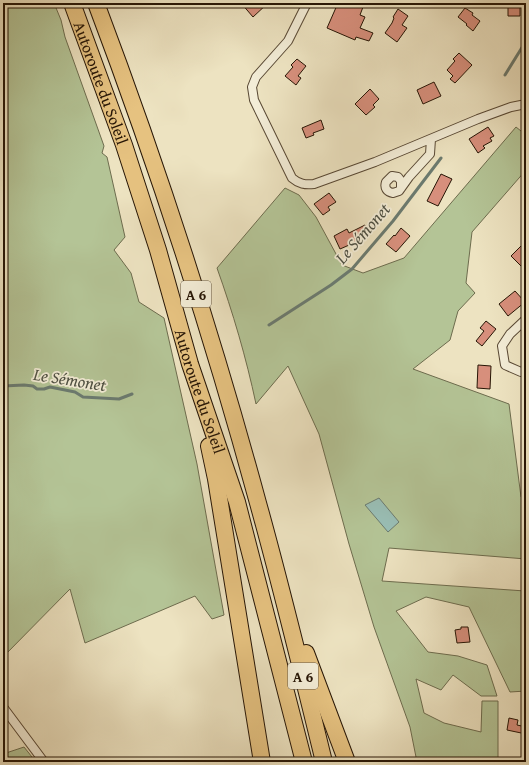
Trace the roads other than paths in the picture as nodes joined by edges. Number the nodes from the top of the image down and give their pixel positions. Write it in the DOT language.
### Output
graph roads {
  1 [pos="72,3"];
  2 [pos="96,3"];
  3 [pos="307,3"];
  4 [pos="526,104"];
  5 [pos="431,139"];
  6 [pos="401,188"];
  7 [pos="526,319"];
  8 [pos="190,364"];
  9 [pos="526,372"];
  10 [pos="281,590"];
  11 [pos="3,706"];
  12 [pos="44,762"];
  13 [pos="262,762"];
  14 [pos="304,762"];
  15 [pos="324,762"];
  16 [pos="347,762"];
  1 -- 8 [label="highway, Autoroute du Soleil / A 6"];
  2 -- 10 [label="highway, Autoroute du Soleil / A 6"];
  3 -- 5 [label="street"];
  4 -- 5 [label="street"];
  5 -- 6 [label="street"];
  7 -- 9 [label="street"];
  8 -- 13 [label="highway"];
  8 -- 14 [label="highway, Autoroute du Soleil / A 6"];
  10 -- 15 [label="highway, Autoroute du Soleil / A 6"];
  10 -- 16 [label="highway"];
  11 -- 12 [label="street"];
}
